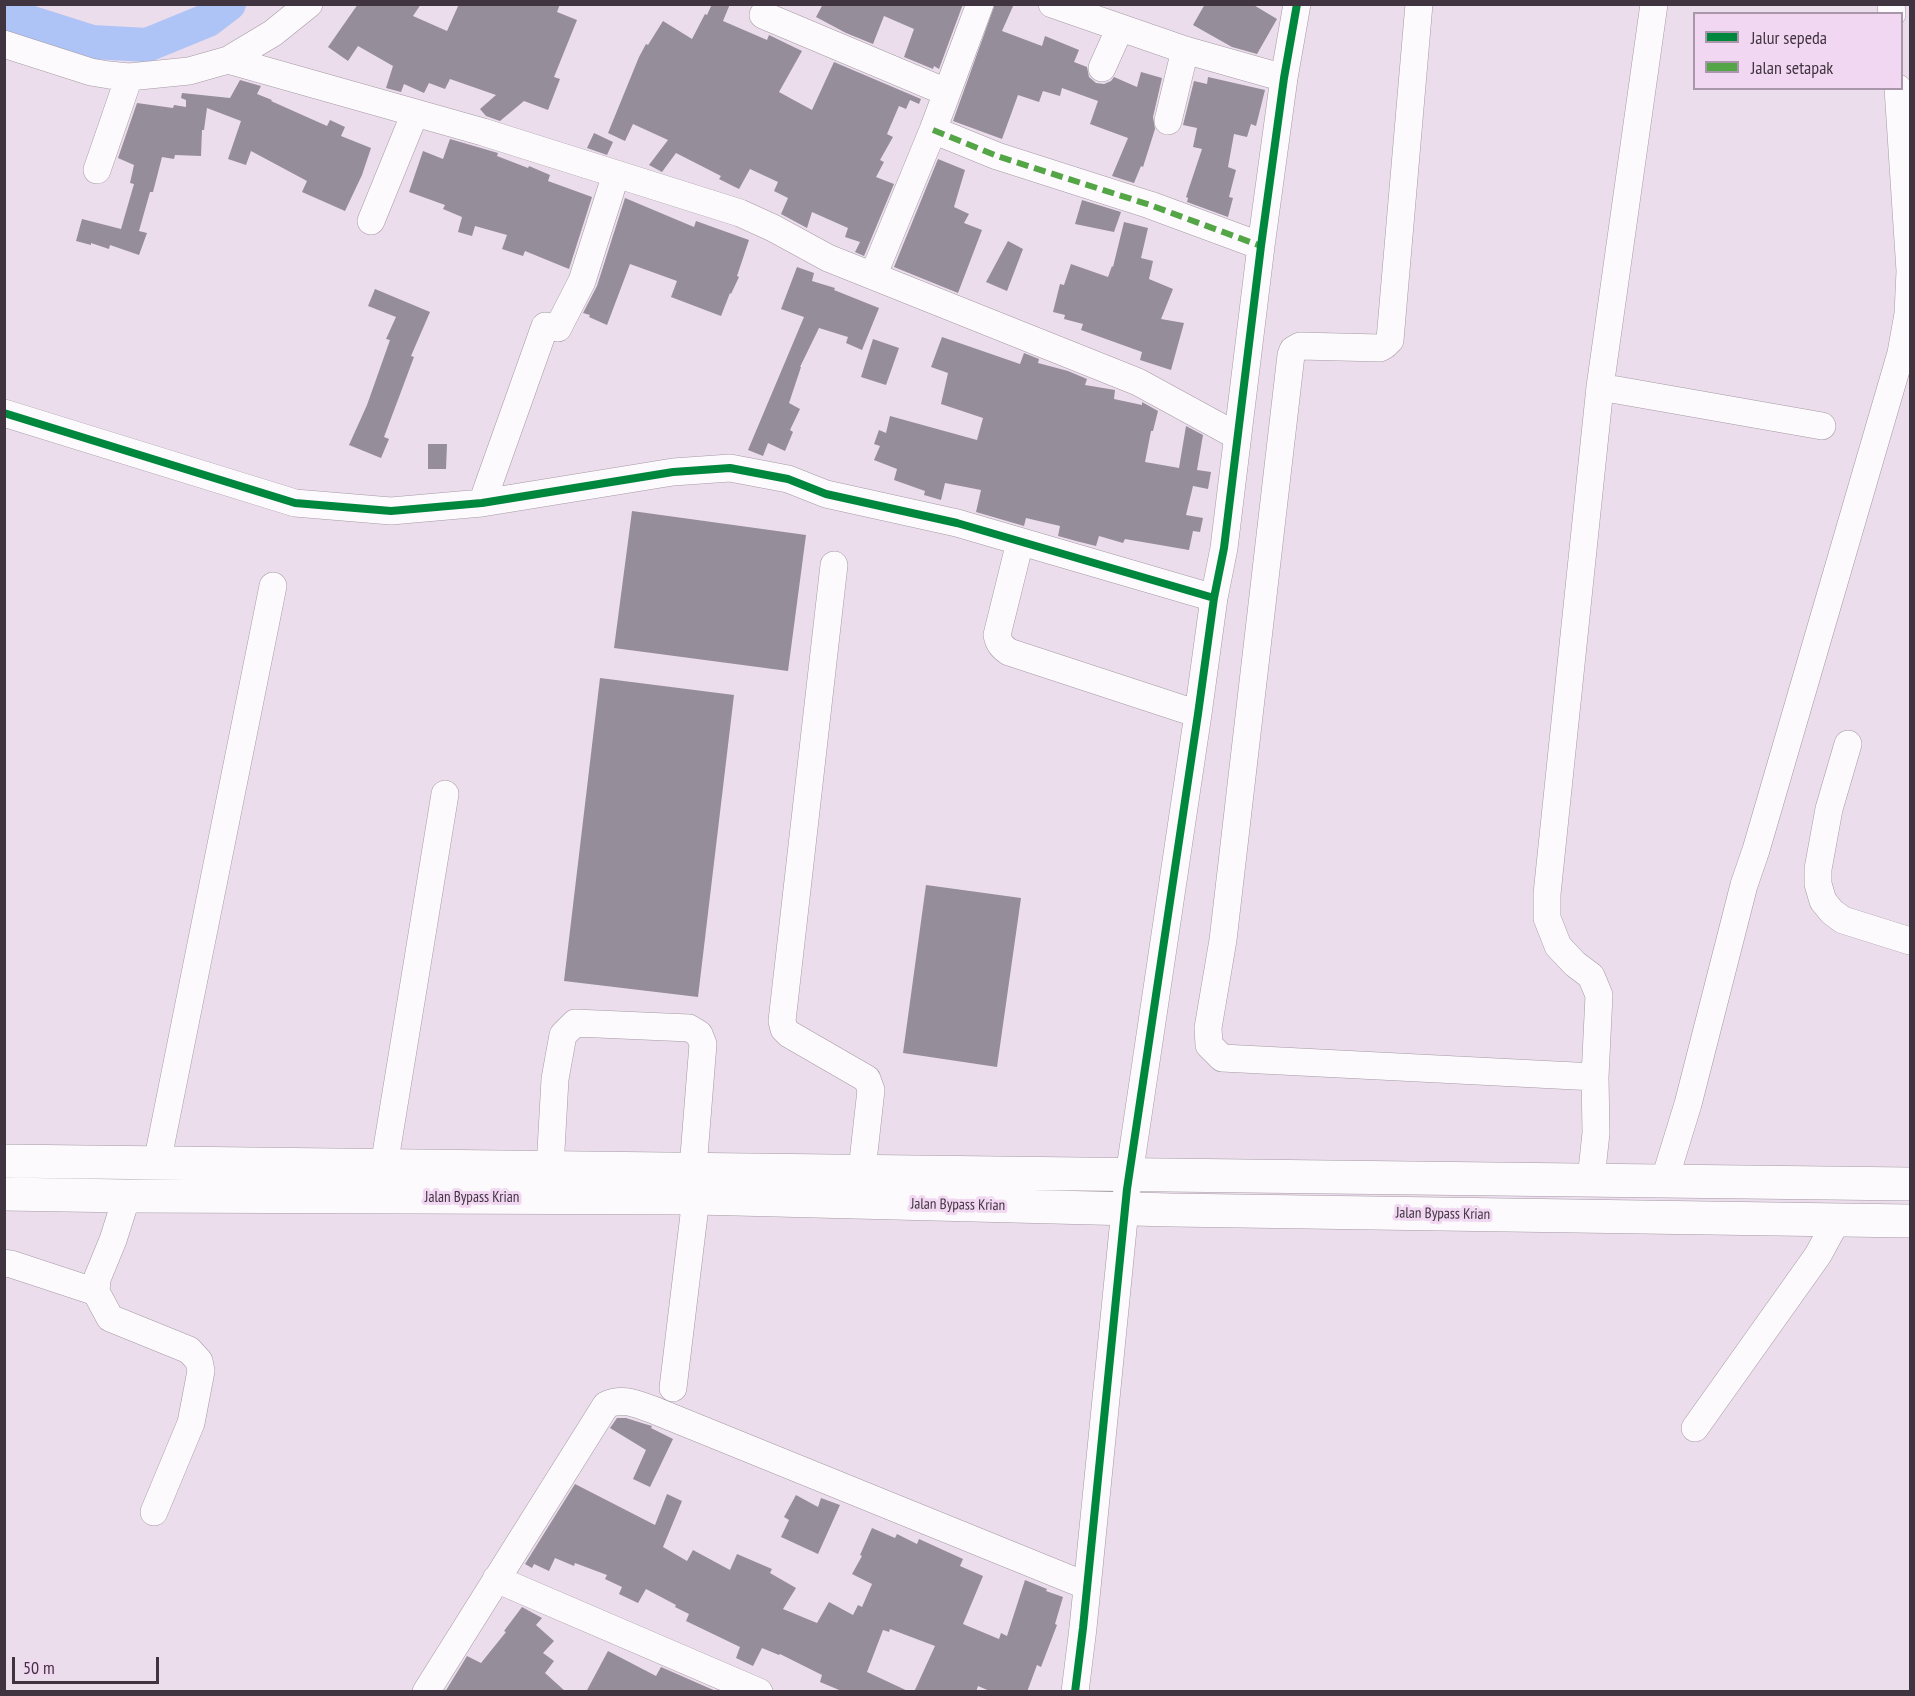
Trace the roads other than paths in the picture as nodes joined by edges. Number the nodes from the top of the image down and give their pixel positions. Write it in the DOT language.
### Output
graph roads {
  1 [pos="309,4"];
  2 [pos="980,4"];
  3 [pos="1052,4"];
  4 [pos="1297,4"];
  5 [pos="1419,4"];
  6 [pos="1654,4"];
  7 [pos="763,15"];
  8 [pos="1120,28"];
  9 [pos="4,44"];
  10 [pos="1185,50"];
  11 [pos="228,60"];
  12 [pos="1102,68"];
  13 [pos="129,76"];
  14 [pos="1284,78"];
  15 [pos="1898,90"];
  16 [pos="946,92"];
  17 [pos="415,113"];
  18 [pos="1168,121"];
  19 [pos="933,129"];
  20 [pos="97,170"];
  21 [pos="616,174"];
  22 [pos="371,220"];
  23 [pos="1261,246"];
  24 [pos="873,276"];
  25 [pos="1600,387"];
  26 [pos="4,413"];
  27 [pos="1822,426"];
  28 [pos="1237,436"];
  29 [pos="482,503"];
  30 [pos="1020,542"];
  31 [pos="834,565"];
  32 [pos="273,586"];
  33 [pos="1214,598"];
  34 [pos="1198,714"];
  35 [pos="1848,744"];
  36 [pos="445,794"];
  37 [pos="1911,941"];
  38 [pos="1595,1077"];
  39 [pos="4,1161"];
  40 [pos="157,1163"];
  41 [pos="384,1166"];
  42 [pos="550,1168"];
  43 [pos="862,1170"];
  44 [pos="1130,1173"];
  45 [pos="1592,1179"];
  46 [pos="1664,1182"];
  47 [pos="695,1183"];
  48 [pos="1911,1184"];
  49 [pos="4,1194"];
  50 [pos="127,1196"];
  51 [pos="1125,1209"];
  52 [pos="1837,1220"];
  53 [pos="1911,1221"];
  54 [pos="4,1263"];
  55 [pos="96,1292"];
  56 [pos="673,1388"];
  57 [pos="1695,1428"];
  58 [pos="154,1512"];
  59 [pos="496,1579"];
  60 [pos="1087,1586"];
  61 [pos="724,1685"];
  62 [pos="426,1692"];
  63 [pos="759,1692"];
  64 [pos="1075,1692"];
  1 -- 11 [label="street"];
  2 -- 16 [label="street"];
  3 -- 8 [label="street"];
  4 -- 14 [label="street"];
  5 -- 38 [label="street"];
  6 -- 25 [label="street"];
  7 -- 16 [label="street"];
  8 -- 10 [label="street"];
  8 -- 12 [label="street"];
  9 -- 13 [label="street"];
  10 -- 14 [label="street"];
  10 -- 18 [label="street"];
  11 -- 13 [label="street"];
  11 -- 17 [label="street"];
  13 -- 20 [label="street"];
  14 -- 23 [label="street"];
  15 -- 46 [label="street"];
  16 -- 19 [label="street"];
  17 -- 21 [label="street"];
  17 -- 22 [label="street"];
  19 -- 23 [label="street"];
  19 -- 24 [label="street"];
  21 -- 24 [label="street"];
  21 -- 29 [label="street"];
  23 -- 28 [label="street"];
  24 -- 28 [label="street"];
  25 -- 27 [label="street"];
  25 -- 38 [label="street"];
  26 -- 29 [label="street"];
  28 -- 33 [label="street"];
  29 -- 30 [label="street"];
  30 -- 33 [label="street"];
  30 -- 34 [label="street"];
  31 -- 43 [label="street"];
  32 -- 40 [label="street"];
  33 -- 34 [label="street"];
  34 -- 44 [label="street"];
  35 -- 37 [label="street"];
  36 -- 41 [label="street"];
  38 -- 45 [label="street"];
  39 -- 40 [label="highway, Jalan Bypass Krian"];
  40 -- 41 [label="highway, Jalan Bypass Krian"];
  41 -- 42 [label="highway, Jalan Bypass Krian"];
  42 -- 47 [label="highway, Jalan Bypass Krian"];
  42 -- 47 [label="street"];
  43 -- 44 [label="highway, Jalan Bypass Krian"];
  43 -- 47 [label="highway, Jalan Bypass Krian"];
  44 -- 45 [label="highway, Jalan Bypass Krian"];
  44 -- 51 [label="street"];
  45 -- 46 [label="highway, Jalan Bypass Krian"];
  46 -- 48 [label="highway, Jalan Bypass Krian"];
  47 -- 50 [label="highway, Jalan Bypass Krian"];
  47 -- 51 [label="highway, Jalan Bypass Krian"];
  47 -- 56 [label="street"];
  49 -- 50 [label="highway, Jalan Bypass Krian"];
  50 -- 55 [label="street"];
  51 -- 52 [label="highway, Jalan Bypass Krian"];
  51 -- 60 [label="street"];
  52 -- 53 [label="highway, Jalan Bypass Krian"];
  52 -- 57 [label="street"];
  54 -- 55 [label="street"];
  55 -- 58 [label="street"];
  59 -- 60 [label="street"];
  59 -- 61 [label="street"];
  59 -- 62 [label="street"];
  60 -- 64 [label="street"];
  61 -- 63 [label="street"];
}
